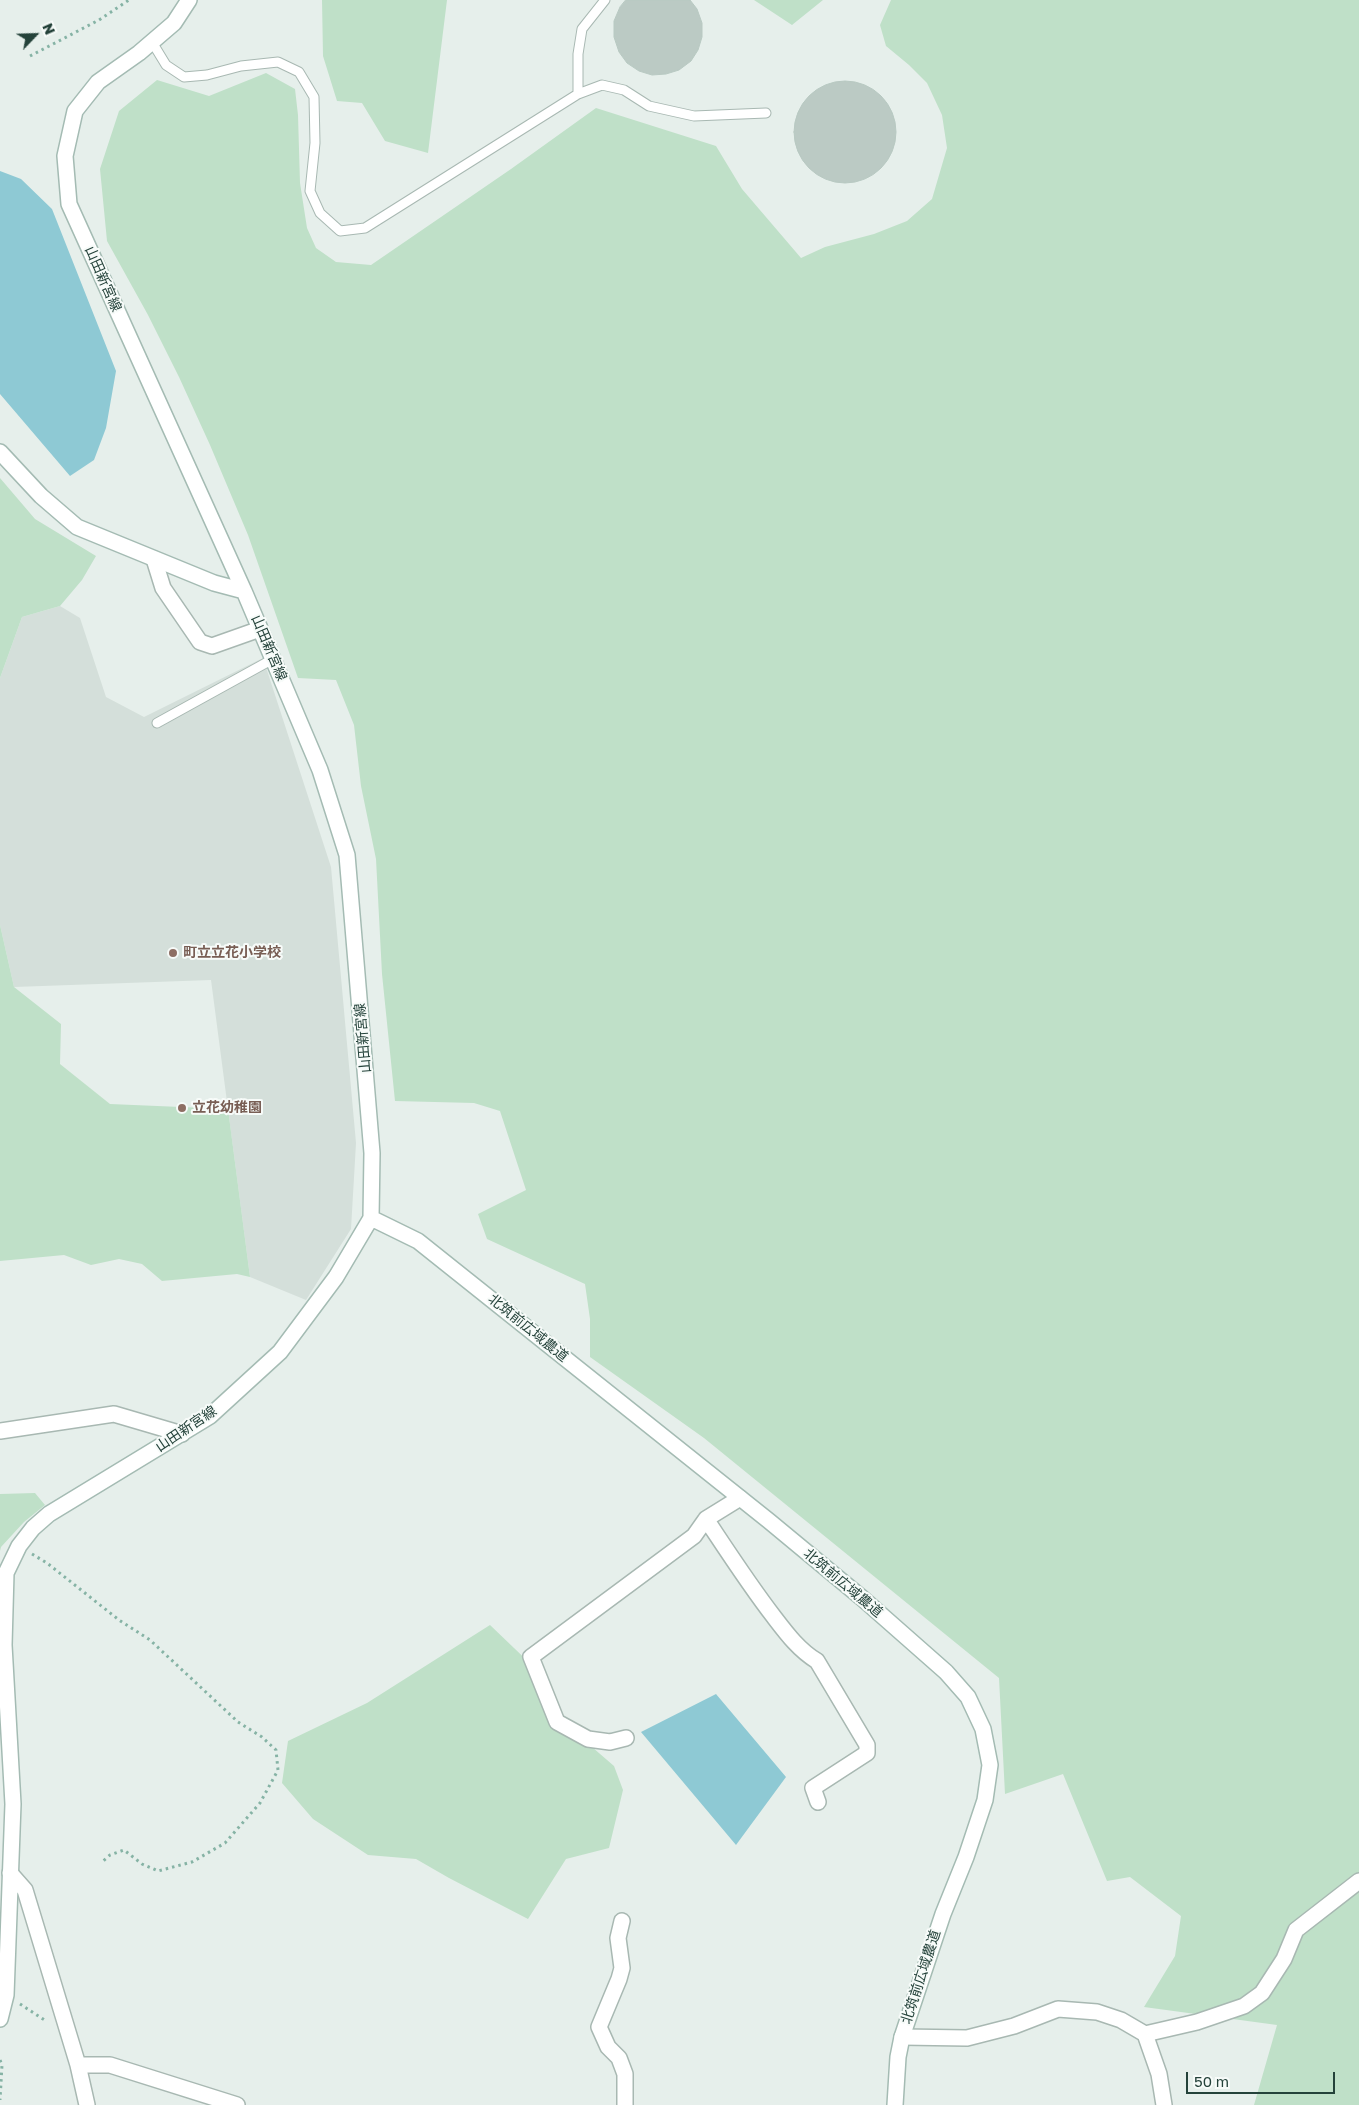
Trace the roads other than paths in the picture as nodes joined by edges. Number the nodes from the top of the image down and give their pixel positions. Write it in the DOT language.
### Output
graph roads {
  1 [pos="188,0"];
  2 [pos="605,0"];
  3 [pos="152,42"];
  4 [pos="578,94"];
  5 [pos="766,112"];
  6 [pos="0,452"];
  7 [pos="154,559"];
  8 [pos="244,591"];
  9 [pos="260,629"];
  10 [pos="273,659"];
  11 [pos="157,723"];
  12 [pos="371,1218"];
  13 [pos="0,1431"];
  14 [pos="182,1434"];
  15 [pos="740,1498"];
  16 [pos="706,1519"];
  17 [pos="626,1738"];
  18 [pos="818,1802"];
  19 [pos="10,1873"];
  20 [pos="1359,1881"];
  21 [pos="622,1921"];
  22 [pos="3,1994"];
  23 [pos="0,2019"];
  24 [pos="1145,2034"];
  25 [pos="902,2037"];
  26 [pos="78,2065"];
  27 [pos="87,2105"];
  28 [pos="237,2105"];
  29 [pos="625,2105"];
  30 [pos="895,2105"];
  31 [pos="1164,2105"];
  1 -- 3 [label="street, 山田新宮線"];
  2 -- 4 [label="lane"];
  3 -- 4 [label="lane"];
  3 -- 8 [label="street, 山田新宮線"];
  4 -- 5 [label="lane"];
  6 -- 7 [label="street"];
  7 -- 8 [label="street"];
  7 -- 9 [label="street"];
  8 -- 9 [label="street, 山田新宮線"];
  9 -- 10 [label="street, 山田新宮線"];
  10 -- 11 [label="lane"];
  10 -- 12 [label="street, 山田新宮線"];
  12 -- 14 [label="street, 山田新宮線"];
  12 -- 15 [label="street, 北筑前広域農道"];
  13 -- 14 [label="street"];
  14 -- 19 [label="street, 山田新宮線"];
  15 -- 16 [label="street"];
  15 -- 25 [label="street, 北筑前広域農道"];
  16 -- 17 [label="street"];
  16 -- 18 [label="street"];
  19 -- 22 [label="street, 山田新宮線"];
  19 -- 26 [label="street"];
  20 -- 24 [label="street"];
  21 -- 29 [label="street"];
  22 -- 23 [label="street, 山田新宮線"];
  24 -- 25 [label="street"];
  24 -- 31 [label="street"];
  25 -- 30 [label="street, 北筑前広域農道"];
  26 -- 27 [label="street"];
  26 -- 28 [label="street"];
}
